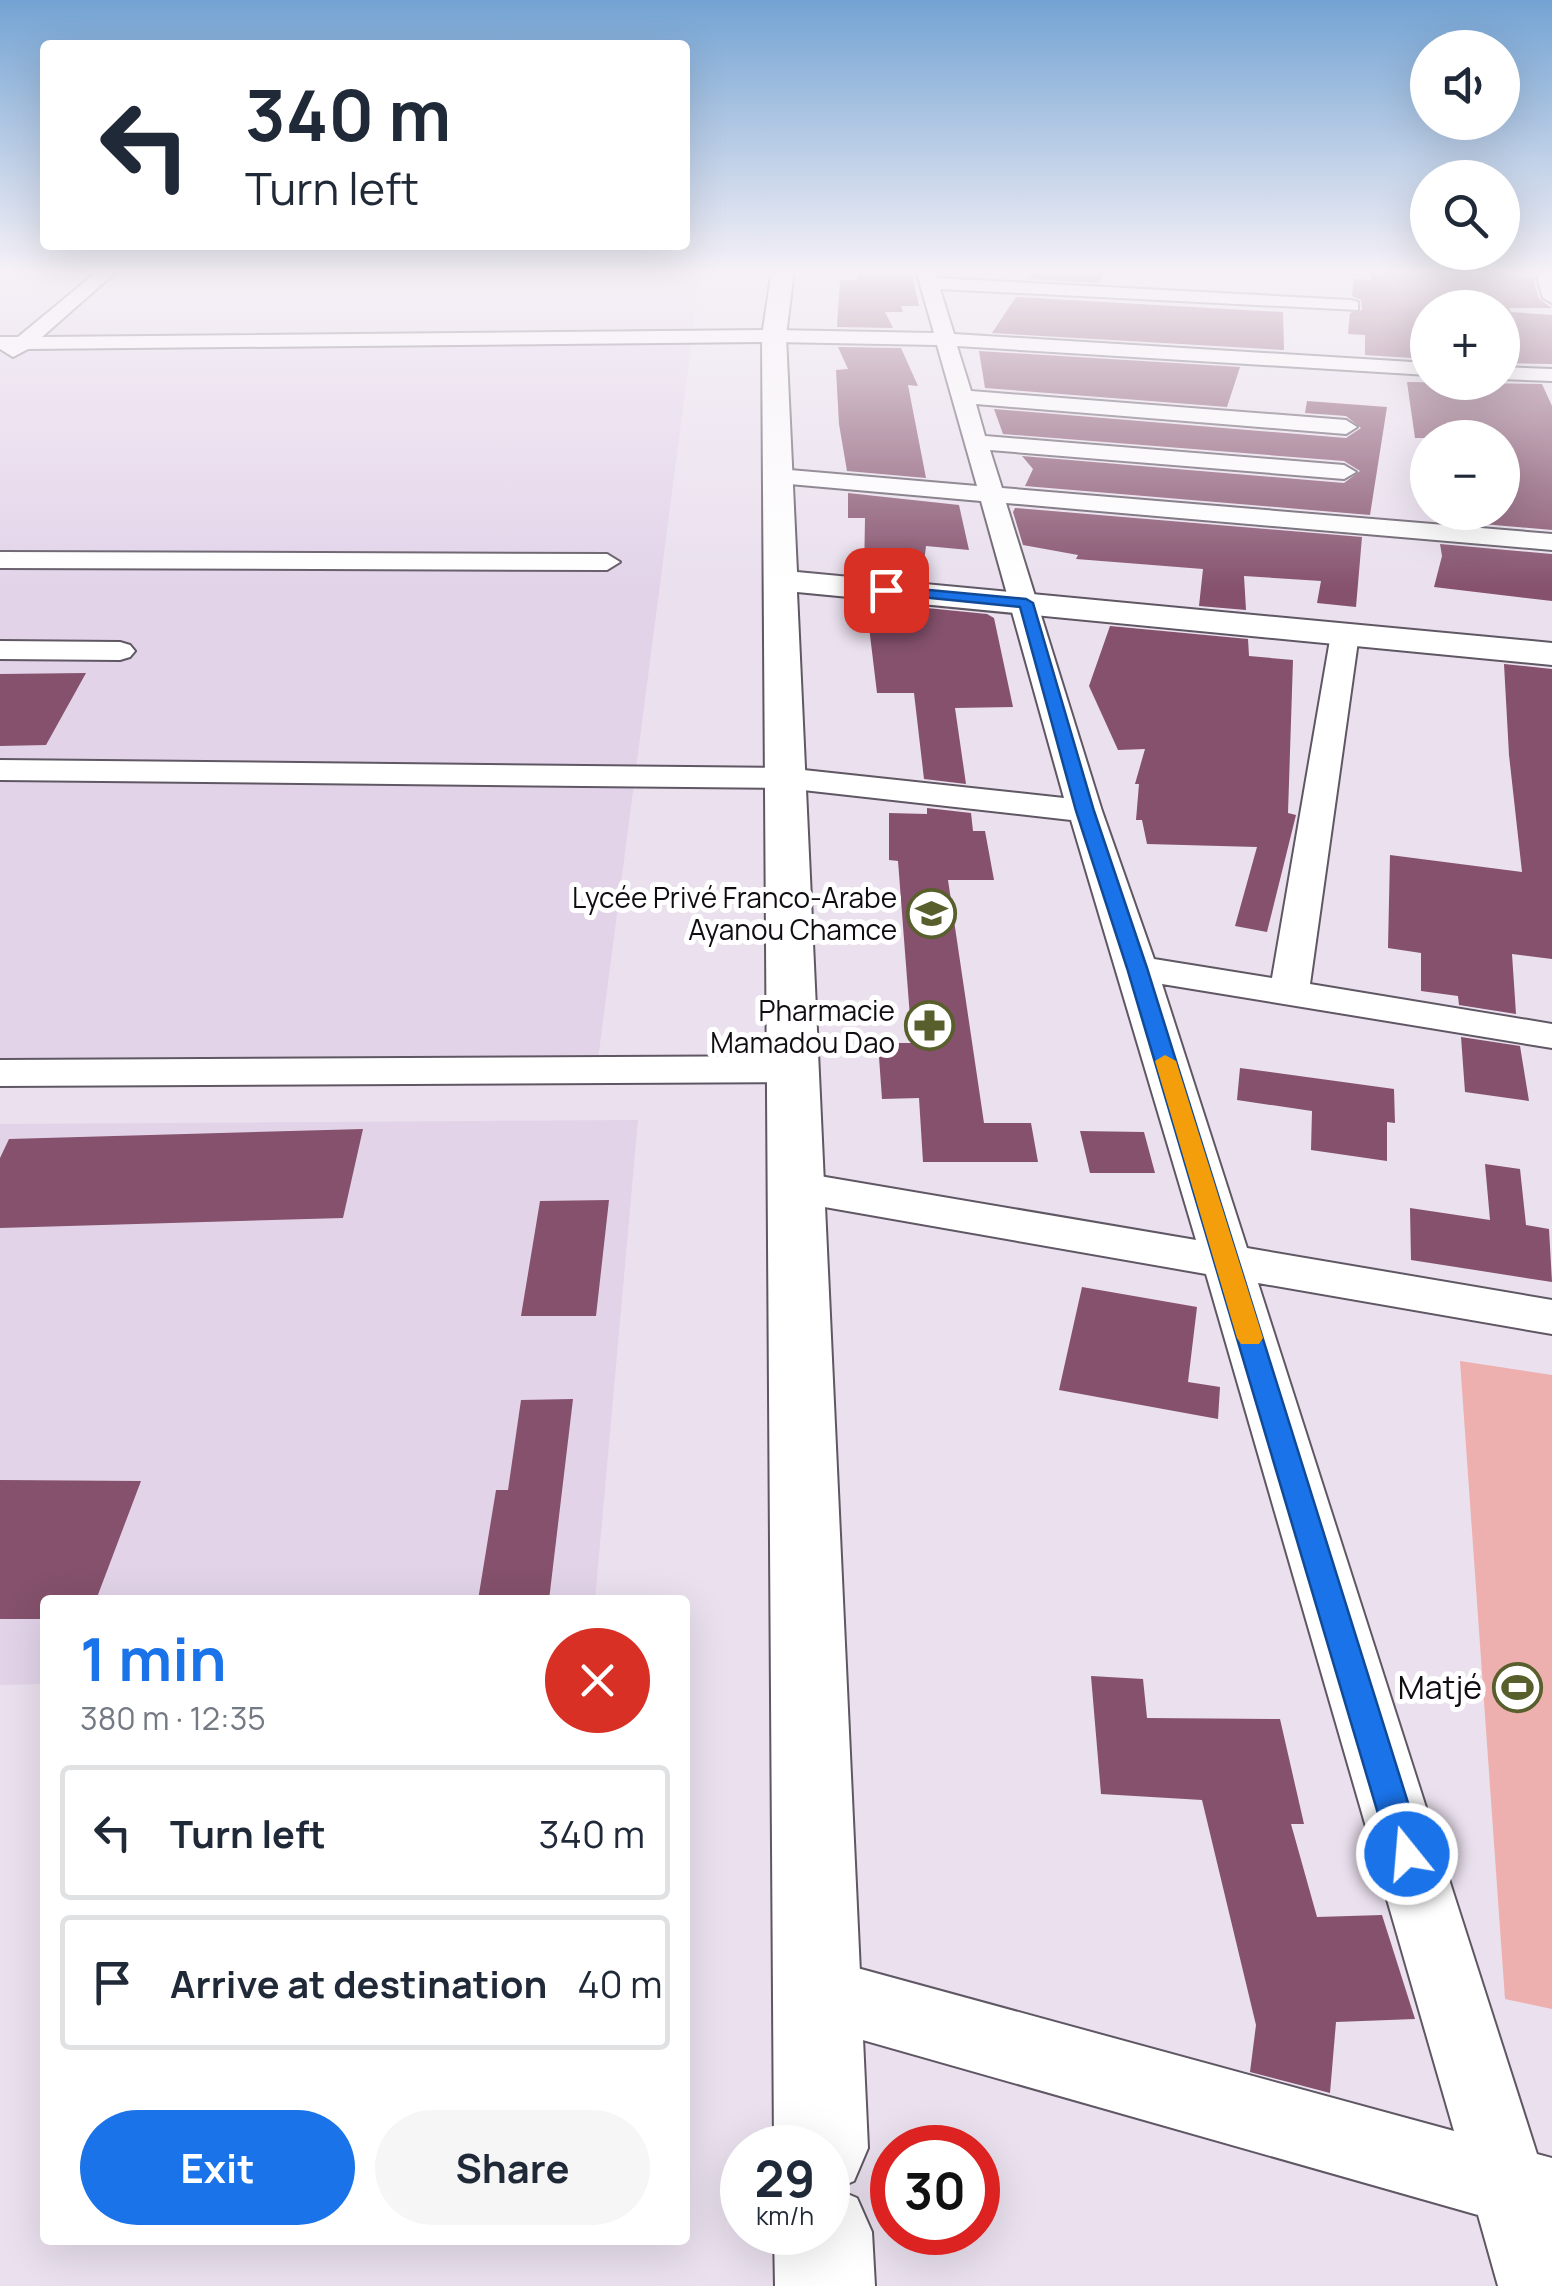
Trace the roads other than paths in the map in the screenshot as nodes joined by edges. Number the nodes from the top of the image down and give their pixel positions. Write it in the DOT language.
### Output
graph roads {
  1 [pos="775,377"];
  2 [pos="958,377"];
  3 [pos="971,419"];
  4 [pos="778,476"];
  5 [pos="991,494"];
  6 [pos="1343,499"];
  7 [pos="1552,542"];
  8 [pos="0,560"];
  9 [pos="607,562"];
  10 [pos="780,580"];
  11 [pos="1026,603"];
  12 [pos="1345,634"];
  13 [pos="0,650"];
  14 [pos="120,651"];
  15 [pos="1552,654"];
  16 [pos="0,770"];
  17 [pos="786,778"];
  18 [pos="1085,811"];
  19 [pos="1137,968"];
  20 [pos="1289,994"];
  21 [pos="1552,1036"];
  22 [pos="793,1068"];
  23 [pos="0,1073"];
  24 [pos="796,1187"];
  25 [pos="1227,1263"];
  26 [pos="1552,1318"];
  27 [pos="816,1992"];
  28 [pos="820,2125"];
  29 [pos="1530,2192"];
  30 [pos="824,2255"];
  31 [pos="825,2286"];
  32 [pos="1538,2286"];
  1 -- 4 [label="street"];
  2 -- 3 [label="street"];
  3 -- 5 [label="street"];
  3 -- 6 [label="street"];
  3 -- 6 [label="street"];
  4 -- 5 [label="street"];
  4 -- 10 [label="street"];
  5 -- 6 [label="street"];
  5 -- 11 [label="street"];
  6 -- 7 [label="street"];
  8 -- 9 [label="street"];
  10 -- 11 [label="street"];
  10 -- 17 [label="street"];
  11 -- 12 [label="street"];
  11 -- 18 [label="street"];
  12 -- 15 [label="street"];
  12 -- 20 [label="street"];
  13 -- 14 [label="street"];
  16 -- 17 [label="street"];
  17 -- 18 [label="street"];
  17 -- 22 [label="street"];
  18 -- 19 [label="street"];
  19 -- 20 [label="street"];
  19 -- 25 [label="street"];
  20 -- 21 [label="street"];
  22 -- 23 [label="street"];
  22 -- 24 [label="street"];
  24 -- 25 [label="street"];
  24 -- 27 [label="street"];
  25 -- 26 [label="street"];
  25 -- 29 [label="street"];
  27 -- 28 [label="street"];
  27 -- 29 [label="street"];
  29 -- 32 [label="street"];
  30 -- 31 [label="street"];
}
